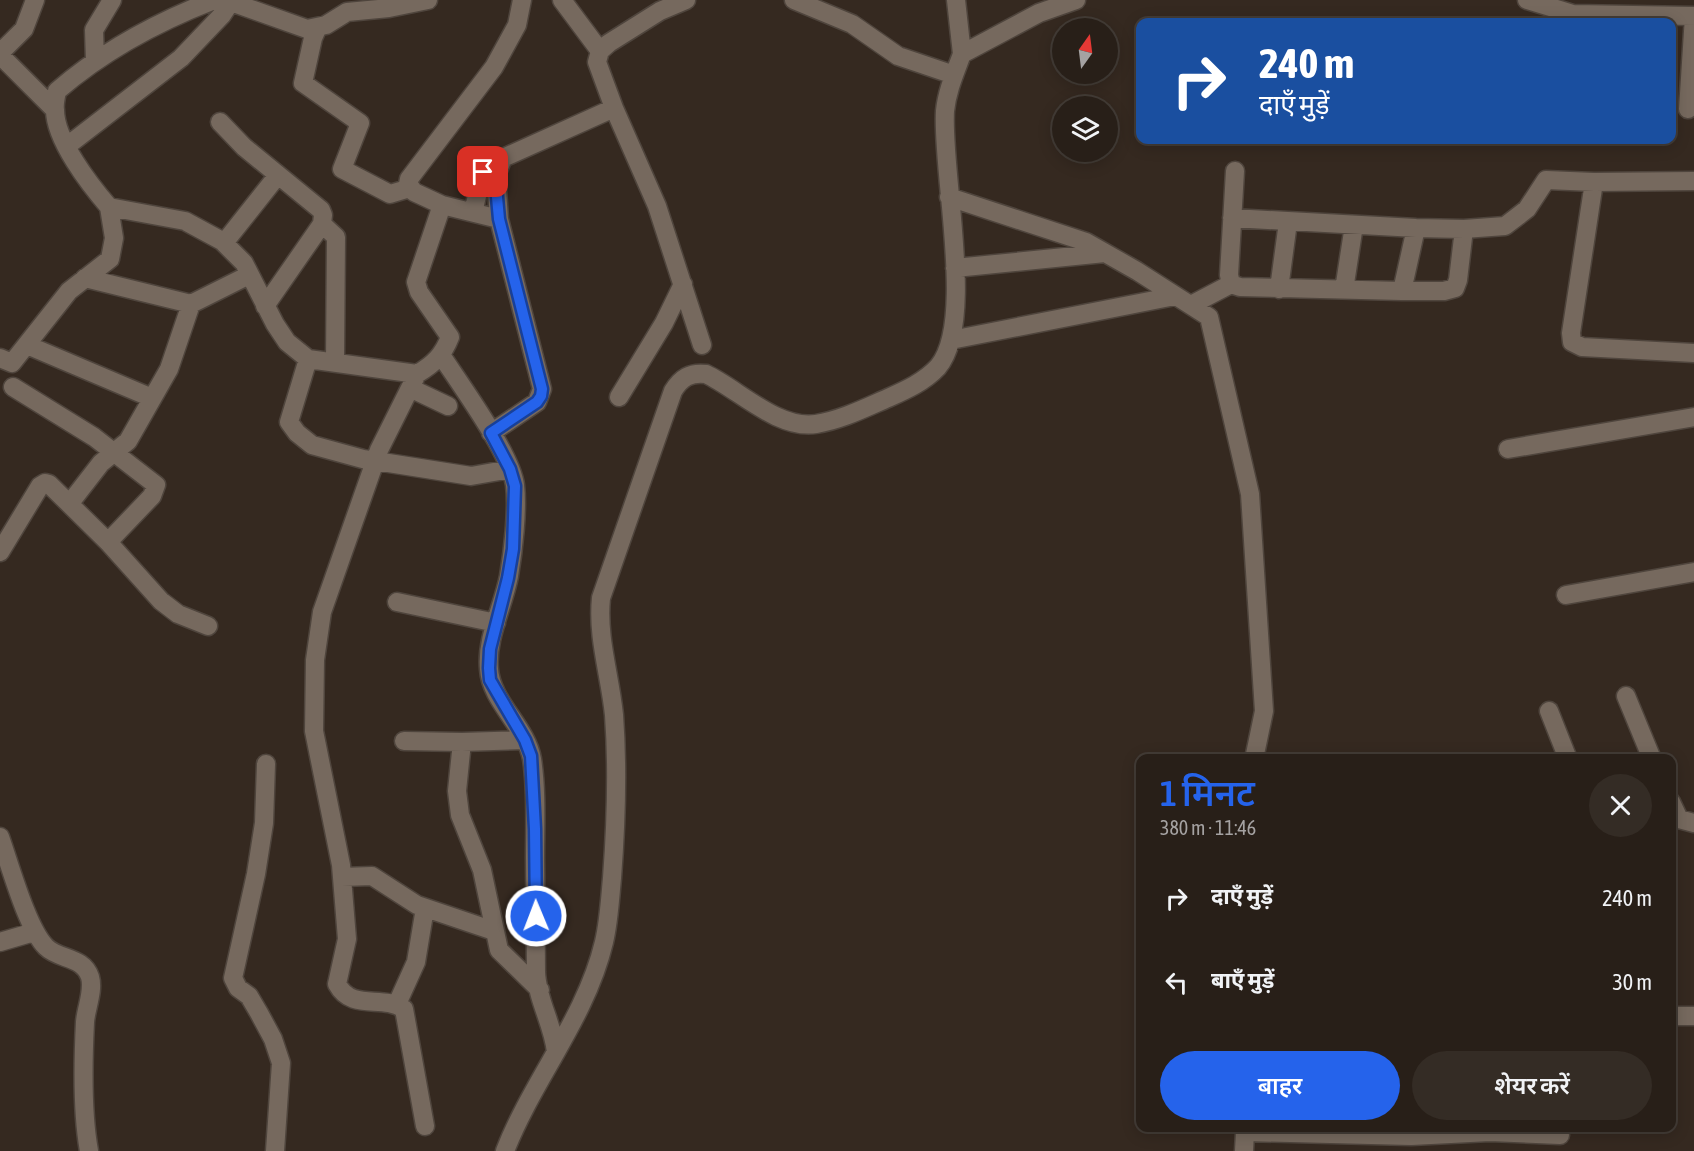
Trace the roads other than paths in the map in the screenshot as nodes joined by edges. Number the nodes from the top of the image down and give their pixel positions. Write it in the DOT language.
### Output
graph roads {
  1 [pos="35,0"];
  2 [pos="111,0"];
  3 [pos="522,0"];
  4 [pos="562,0"];
  5 [pos="686,0"];
  6 [pos="795,0"];
  7 [pos="956,0"];
  8 [pos="1076,0"];
  9 [pos="1529,0"];
  10 [pos="420,1"];
  11 [pos="221,4"];
  12 [pos="1038,7"];
  13 [pos="1655,8"];
  14 [pos="1694,16"];
  15 [pos="1619,18"];
  16 [pos="317,29"];
  17 [pos="600,51"];
  18 [pos="0,54"];
  19 [pos="962,54"];
  20 [pos="95,61"];
  21 [pos="954,75"];
  22 [pos="614,108"];
  23 [pos="1684,109"];
  24 [pos="55,110"];
  25 [pos="220,122"];
  26 [pos="67,146"];
  27 [pos="1235,171"];
  28 [pos="278,175"];
  29 [pos="495,175"];
  30 [pos="1694,181"];
  31 [pos="1594,182"];
  32 [pos="410,188"];
  33 [pos="949,196"];
  34 [pos="442,205"];
  35 [pos="109,207"];
  36 [pos="473,212"];
  37 [pos="1232,218"];
  38 [pos="499,219"];
  39 [pos="1288,222"];
  40 [pos="322,224"];
  41 [pos="1354,225"];
  42 [pos="1416,228"];
  43 [pos="1464,229"];
  44 [pos="224,243"];
  45 [pos="1105,253"];
  46 [pos="955,268"];
  47 [pos="249,274"];
  48 [pos="86,278"];
  49 [pos="683,284"];
  50 [pos="1231,284"];
  51 [pos="1279,289"];
  52 [pos="1344,290"];
  53 [pos="1401,291"];
  54 [pos="1183,300"];
  55 [pos="191,304"];
  56 [pos="265,306"];
  57 [pos="951,340"];
  58 [pos="27,345"];
  59 [pos="702,345"];
  60 [pos="1694,353"];
  61 [pos="441,355"];
  62 [pos="0,358"];
  63 [pos="308,359"];
  64 [pos="335,361"];
  65 [pos="414,381"];
  66 [pos="13,387"];
  67 [pos="619,397"];
  68 [pos="152,398"];
  69 [pos="448,406"];
  70 [pos="1694,417"];
  71 [pos="491,433"];
  72 [pos="1508,449"];
  73 [pos="115,453"];
  74 [pos="375,461"];
  75 [pos="510,469"];
  76 [pos="70,503"];
  77 [pos="108,542"];
  78 [pos="0,552"];
  79 [pos="1694,572"];
  80 [pos="1566,595"];
  81 [pos="397,602"];
  82 [pos="496,623"];
  83 [pos="208,626"];
  84 [pos="1626,696"];
  85 [pos="1550,711"];
  86 [pos="525,740"];
  87 [pos="404,741"];
  88 [pos="462,742"];
  89 [pos="1255,754"];
  90 [pos="1566,754"];
  91 [pos="1650,754"];
  92 [pos="266,764"];
  93 [pos="1676,813"];
  94 [pos="1694,823"];
  95 [pos="0,837"];
  96 [pos="342,877"];
  97 [pos="425,908"];
  98 [pos="494,931"];
  99 [pos="34,932"];
  100 [pos="0,942"];
  101 [pos="540,990"];
  102 [pos="397,1004"];
  103 [pos="1676,1016"];
  104 [pos="1694,1016"];
  105 [pos="555,1052"];
  106 [pos="424,1126"];
  107 [pos="1244,1132"];
  108 [pos="1245,1132"];
  109 [pos="1266,1132"];
  110 [pos="1470,1132"];
  111 [pos="1508,1132"];
  112 [pos="1327,1138"];
  113 [pos="1411,1138"];
  114 [pos="1560,1138"];
  115 [pos="89,1151"];
  116 [pos="275,1151"];
  117 [pos="505,1151"];
  118 [pos="1234,1151"];
  119 [pos="1244,1151"];
  1 -- 18 [label="street"];
  2 -- 20 [label="street"];
  3 -- 32 [label="street"];
  4 -- 17 [label="street"];
  5 -- 17 [label="street"];
  6 -- 21 [label="street"];
  7 -- 19 [label="street"];
  8 -- 12 [label="street"];
  9 -- 15 [label="street"];
  10 -- 16 [label="street"];
  11 -- 16 [label="street"];
  11 -- 20 [label="street"];
  11 -- 26 [label="street"];
  12 -- 19 [label="street"];
  13 -- 14 [label="street"];
  13 -- 15 [label="street"];
  14 -- 23 [label="street"];
  16 -- 32 [label="street"];
  17 -- 22 [label="street"];
  18 -- 24 [label="street"];
  19 -- 21 [label="street"];
  20 -- 24 [label="street"];
  21 -- 33 [label="street"];
  22 -- 29 [label="street"];
  22 -- 49 [label="street"];
  24 -- 26 [label="street"];
  25 -- 28 [label="street"];
  26 -- 35 [label="street"];
  27 -- 37 [label="street"];
  28 -- 40 [label="street"];
  28 -- 44 [label="street"];
  29 -- 36 [label="street"];
  29 -- 38 [label="street"];
  30 -- 31 [label="street"];
  31 -- 43 [label="street"];
  31 -- 60 [label="street"];
  32 -- 34 [label="street"];
  33 -- 45 [label="street"];
  33 -- 46 [label="street"];
  34 -- 36 [label="street"];
  34 -- 61 [label="street"];
  35 -- 44 [label="street"];
  35 -- 48 [label="street"];
  36 -- 38 [label="street"];
  37 -- 39 [label="street"];
  37 -- 50 [label="street"];
  38 -- 71 [label="street"];
  39 -- 41 [label="street"];
  39 -- 51 [label="street"];
  40 -- 56 [label="street"];
  40 -- 64 [label="street"];
  41 -- 42 [label="street"];
  41 -- 52 [label="street"];
  42 -- 43 [label="street"];
  42 -- 53 [label="street"];
  43 -- 53 [label="street"];
  44 -- 47 [label="street"];
  45 -- 46 [label="street"];
  45 -- 54 [label="street"];
  46 -- 57 [label="street"];
  47 -- 55 [label="street"];
  47 -- 56 [label="street"];
  48 -- 55 [label="street"];
  48 -- 58 [label="street"];
  49 -- 59 [label="street"];
  49 -- 67 [label="street"];
  50 -- 51 [label="street"];
  50 -- 54 [label="street"];
  51 -- 52 [label="street"];
  52 -- 53 [label="street"];
  54 -- 57 [label="street"];
  54 -- 89 [label="street"];
  55 -- 68 [label="street"];
  56 -- 63 [label="street"];
  57 -- 105 [label="street"];
  58 -- 62 [label="street"];
  58 -- 68 [label="street"];
  61 -- 65 [label="street"];
  61 -- 71 [label="street"];
  63 -- 64 [label="street"];
  63 -- 74 [label="street"];
  64 -- 65 [label="street"];
  65 -- 69 [label="street"];
  65 -- 74 [label="street"];
  66 -- 73 [label="street"];
  68 -- 73 [label="street"];
  70 -- 72 [label="street"];
  71 -- 75 [label="street"];
  73 -- 76 [label="street"];
  73 -- 77 [label="street"];
  74 -- 75 [label="street"];
  74 -- 96 [label="street"];
  75 -- 82 [label="street"];
  76 -- 77 [label="street"];
  76 -- 78 [label="street"];
  77 -- 83 [label="street"];
  79 -- 80 [label="street"];
  81 -- 82 [label="street"];
  82 -- 86 [label="street"];
  84 -- 91 [label="street"];
  85 -- 90 [label="street"];
  86 -- 88 [label="street"];
  86 -- 101 [label="street"];
  87 -- 88 [label="street"];
  88 -- 98 [label="street"];
  92 -- 116 [label="street"];
  93 -- 94 [label="street"];
  95 -- 99 [label="street"];
  96 -- 97 [label="street"];
  96 -- 102 [label="street"];
  97 -- 98 [label="street"];
  97 -- 102 [label="street"];
  98 -- 101 [label="street"];
  99 -- 100 [label="street"];
  99 -- 115 [label="street"];
  101 -- 105 [label="street"];
  102 -- 106 [label="street"];
  103 -- 104 [label="street"];
  105 -- 117 [label="street"];
  107 -- 118 [label="street"];
  108 -- 119 [label="street"];
  109 -- 112 [label="street"];
  110 -- 113 [label="street"];
  111 -- 114 [label="street"];
  112 -- 113 [label="street"];
}
